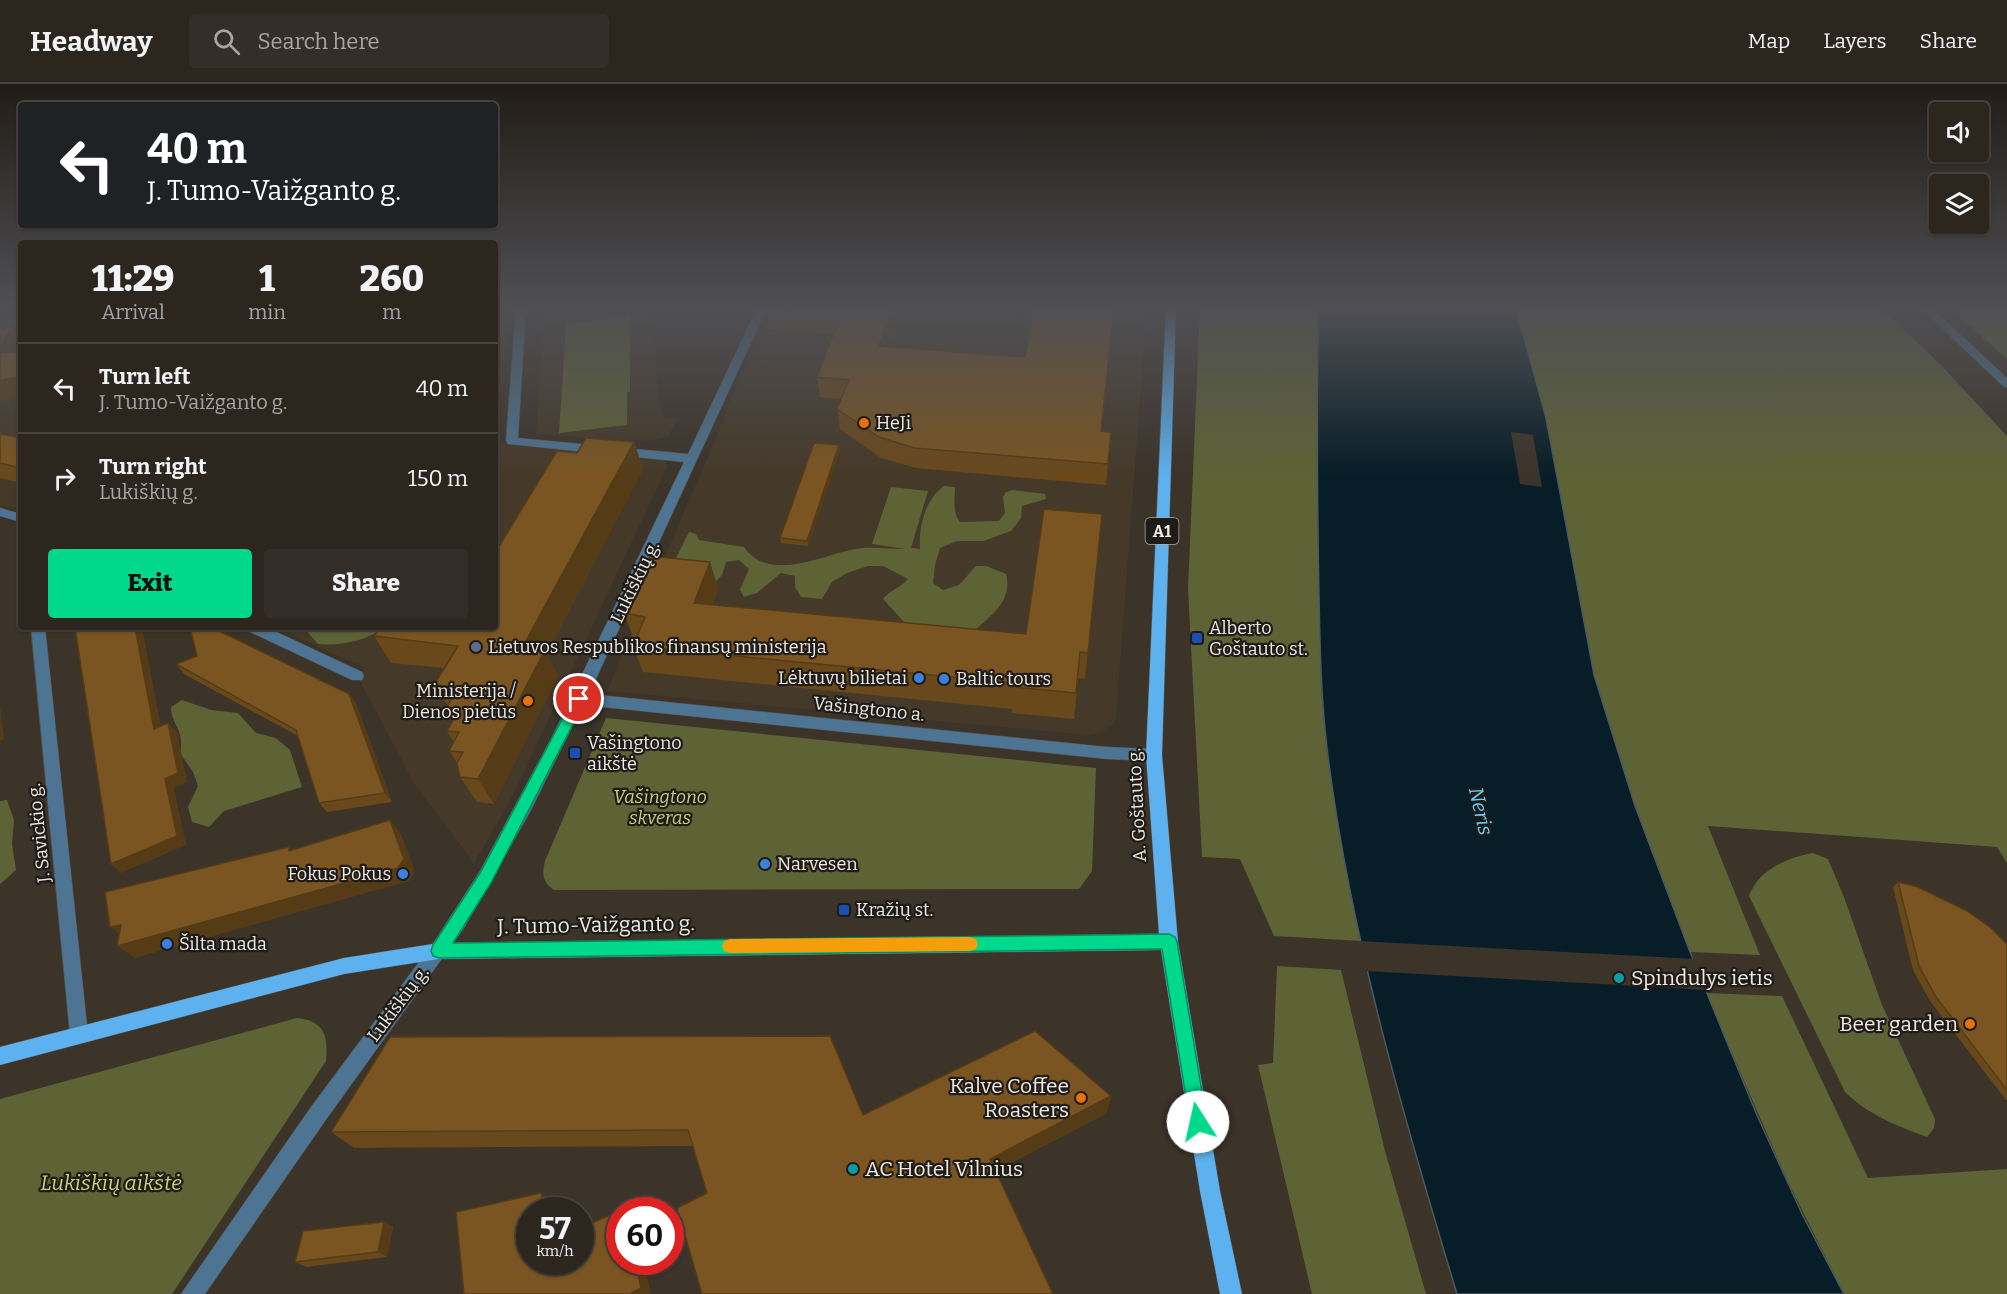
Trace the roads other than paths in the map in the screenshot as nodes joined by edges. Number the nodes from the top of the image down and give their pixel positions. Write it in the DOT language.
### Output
graph roads {
  1 [pos="517,364"];
  2 [pos="736,364"];
  3 [pos="1169,364"];
  4 [pos="1986,364"];
  5 [pos="2007,384"];
  6 [pos="693,459"];
  7 [pos="0,512"];
  8 [pos="18,517"];
  9 [pos="38,630"];
  10 [pos="259,630"];
  11 [pos="357,676"];
  12 [pos="579,699"];
  13 [pos="1154,755"];
  14 [pos="1169,942"];
  15 [pos="439,951"];
  16 [pos="79,1035"];
  17 [pos="0,1056"];
  18 [pos="192,1294"];
  19 [pos="1231,1294"];
  1 -- 6 [label="street"];
  2 -- 6 [label="street, Lukiškių g."];
  3 -- 13 [label="main road, A. Goštauto g. / A1"];
  4 -- 5 [label="street"];
  6 -- 12 [label="street, Lukiškių g."];
  7 -- 8 [label="street"];
  9 -- 16 [label="street, J. Savickio g."];
  10 -- 11 [label="street"];
  12 -- 13 [label="street, Vašingtono a."];
  12 -- 15 [label="street, Lukiškių g."];
  13 -- 14 [label="main road, A. Goštauto g. / A1"];
  14 -- 15 [label="main road, J. Tumo-Vaižganto g."];
  14 -- 19 [label="main road, A. Goštauto g. / A1"];
  15 -- 16 [label="main road, J. Tumo-Vaižganto g."];
  15 -- 18 [label="street, Lukiškių g."];
  16 -- 17 [label="main road, J. Tumo-Vaižganto g."];
}
